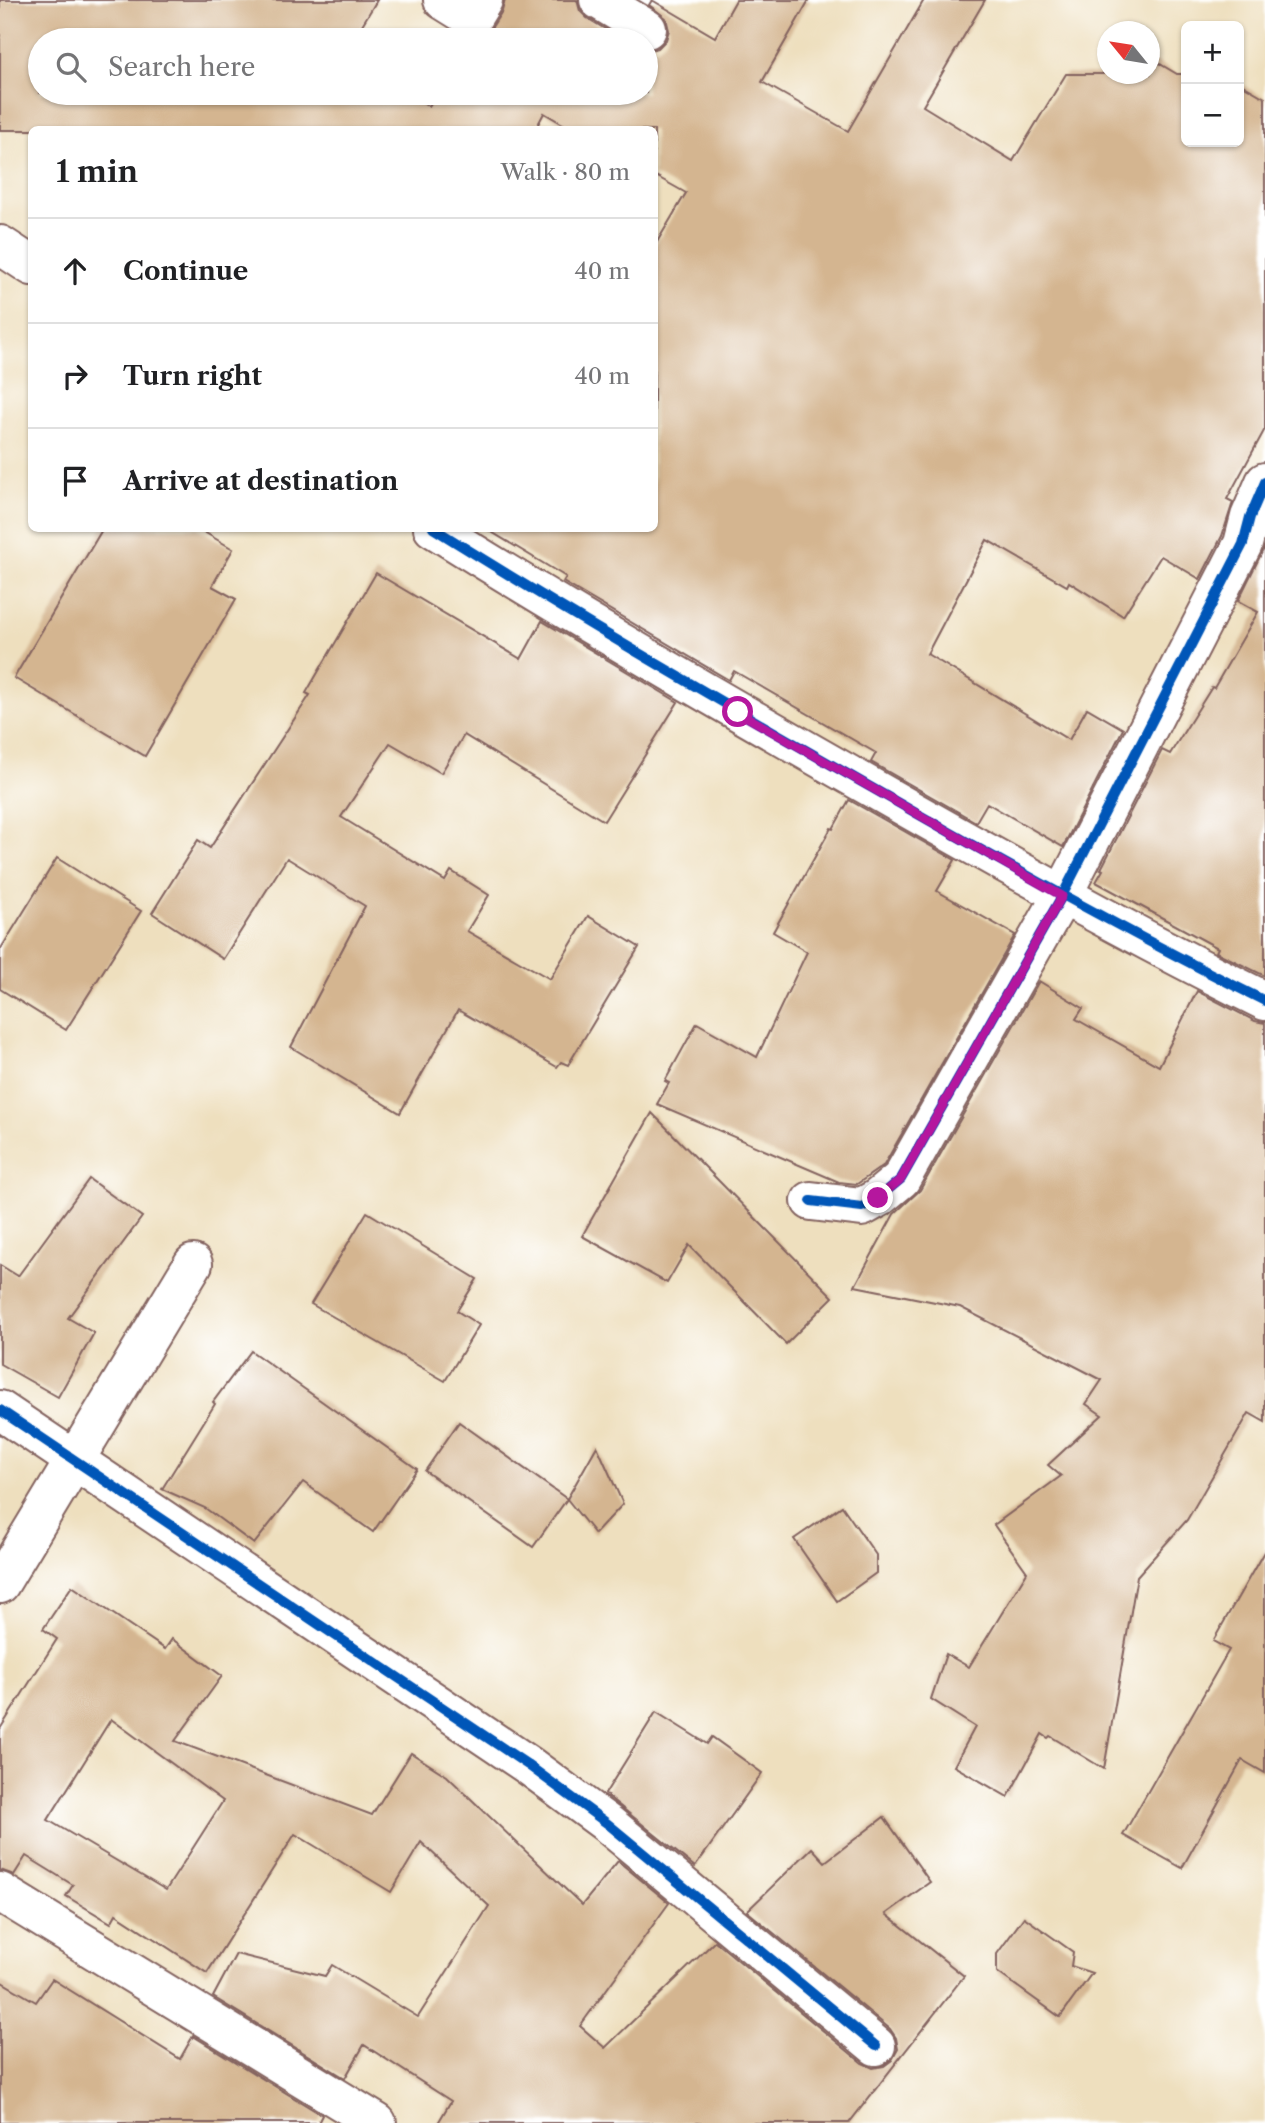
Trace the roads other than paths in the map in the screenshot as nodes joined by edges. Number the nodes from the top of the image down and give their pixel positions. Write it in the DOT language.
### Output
graph roads {
  1 [pos="443,0"];
  2 [pos="483,0"];
  3 [pos="599,0"];
  4 [pos="645,28"];
  5 [pos="0,245"];
  6 [pos="28,263"];
  7 [pos="1265,482"];
  8 [pos="439,532"];
  9 [pos="1254,550"];
  10 [pos="1062,896"];
  11 [pos="1265,1001"];
  12 [pos="811,1200"];
  13 [pos="193,1264"];
  14 [pos="0,1410"];
  15 [pos="74,1460"];
  16 [pos="0,1584"];
  17 [pos="0,1892"];
  18 [pos="876,2046"];
  19 [pos="377,2123"];
  1 -- 2 [label="street"];
  3 -- 4 [label="street"];
  5 -- 6 [label="street"];
  7 -- 9 [label="street"];
  8 -- 10 [label="street"];
  9 -- 10 [label="street"];
  10 -- 11 [label="street"];
  10 -- 12 [label="street"];
  13 -- 15 [label="street"];
  14 -- 15 [label="street"];
  15 -- 16 [label="street"];
  15 -- 18 [label="street"];
  17 -- 19 [label="street"];
}
